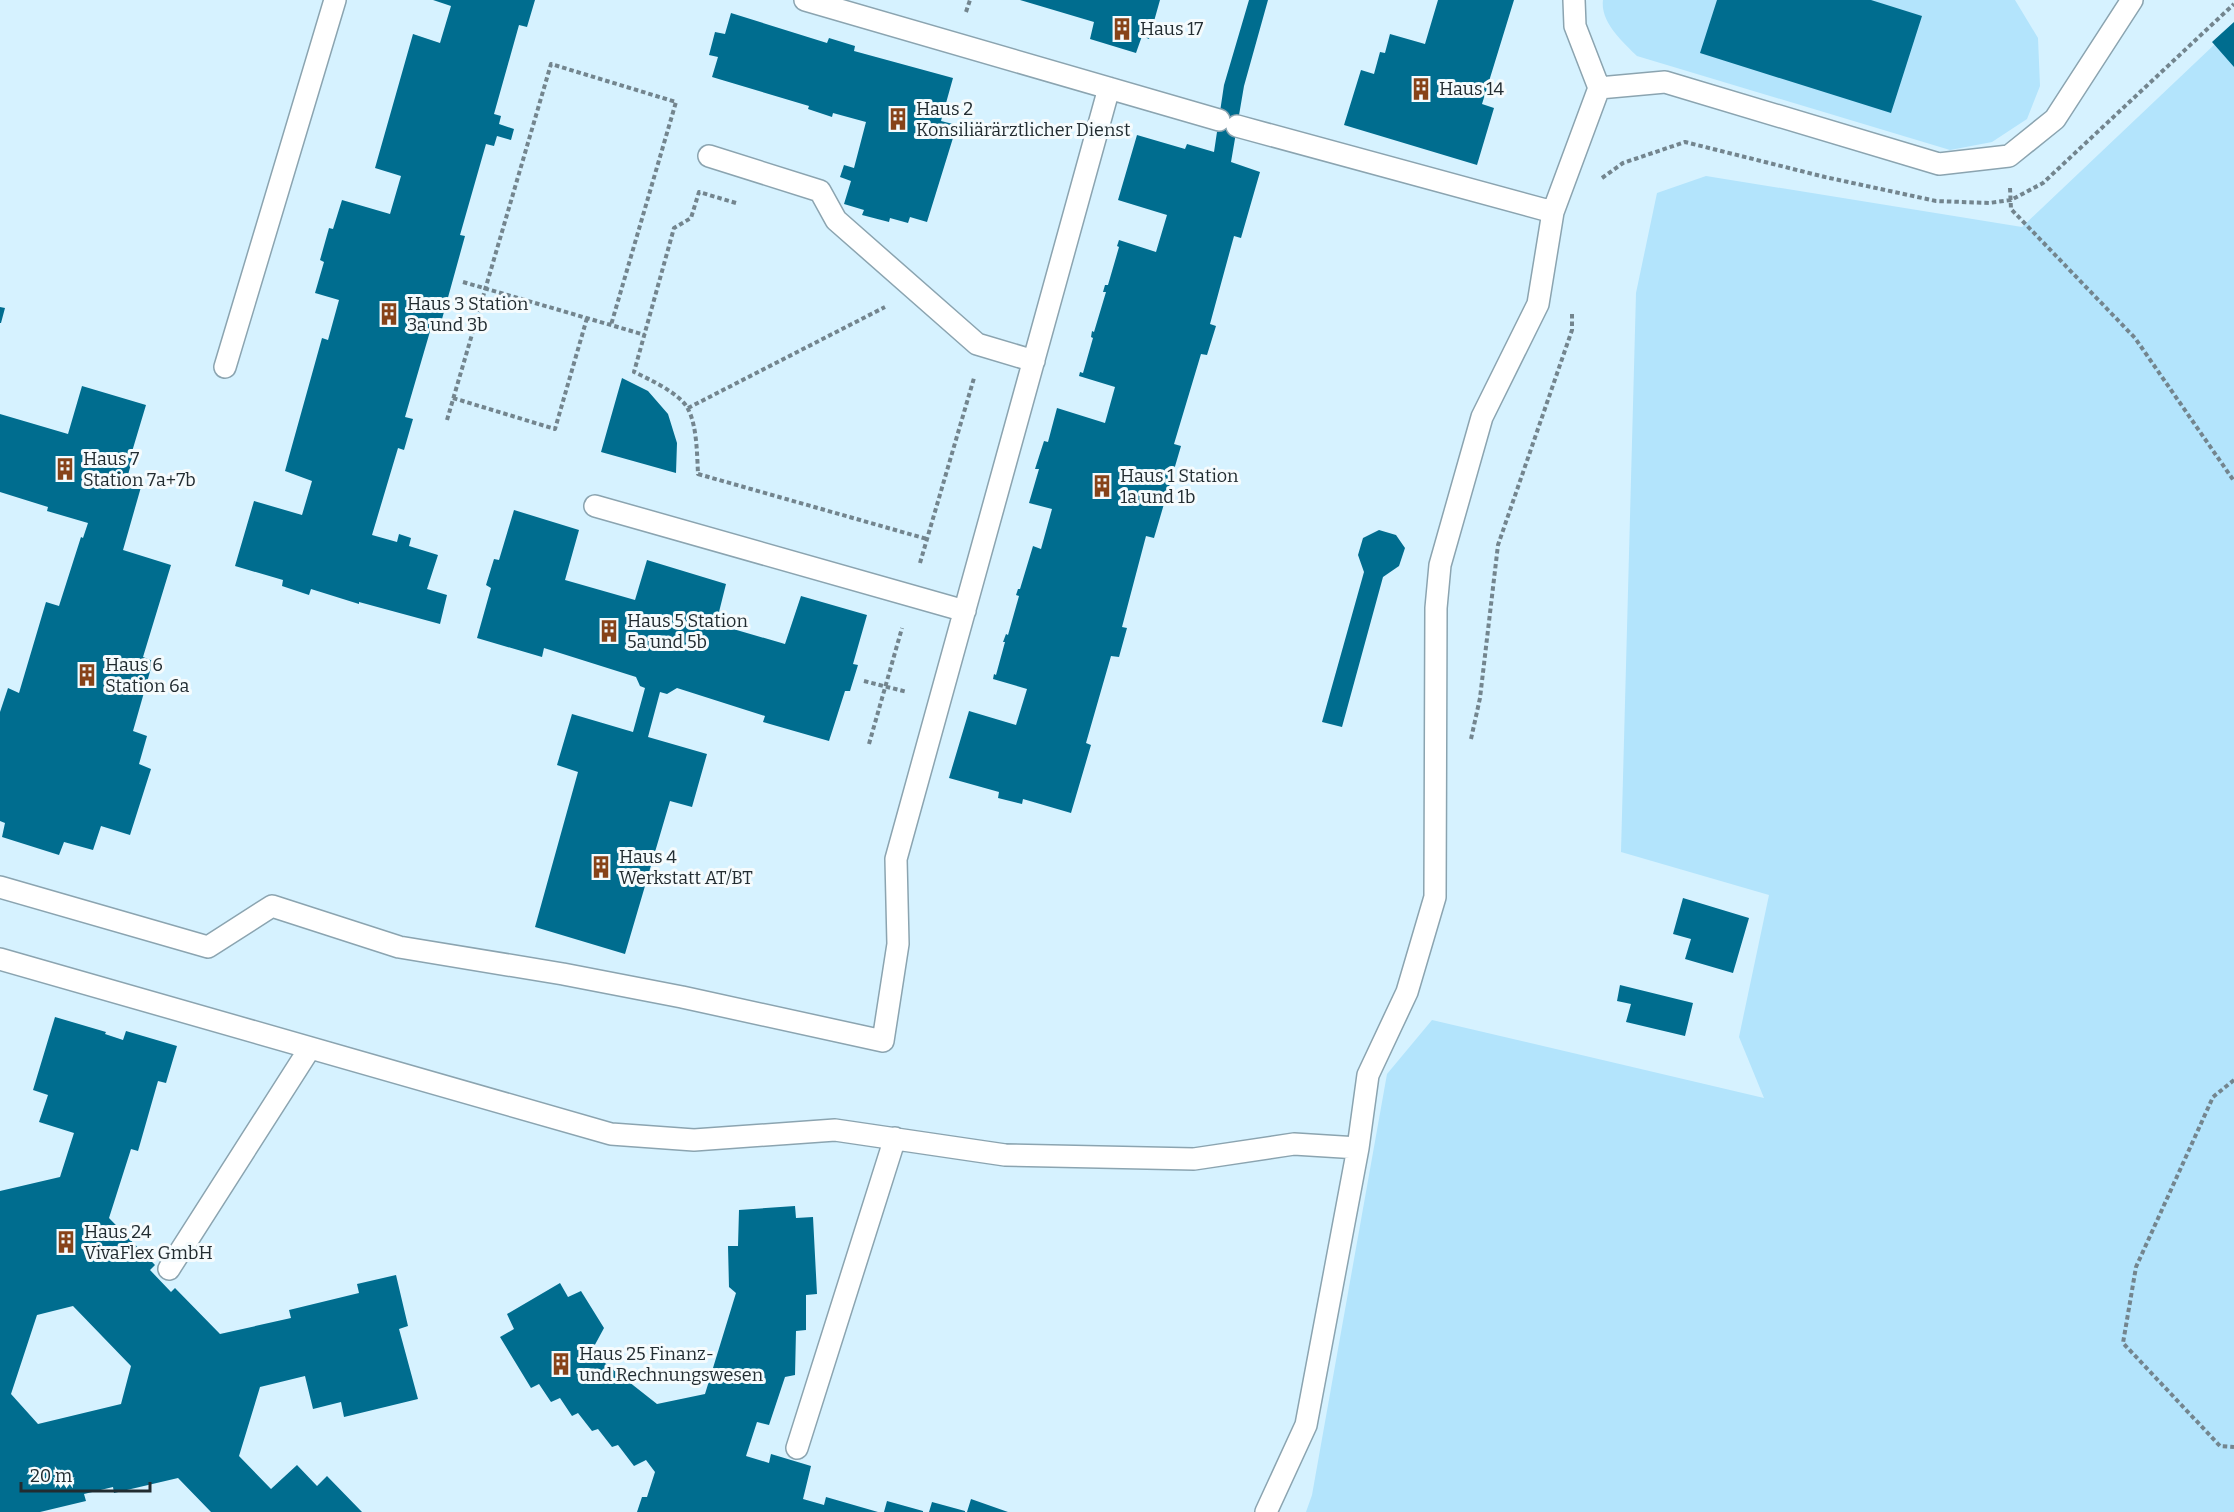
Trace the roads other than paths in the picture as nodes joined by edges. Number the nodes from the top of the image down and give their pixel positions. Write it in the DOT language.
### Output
graph roads {
  1 [pos="335,0"];
  2 [pos="805,0"];
  3 [pos="1574,0"];
  4 [pos="2132,0"];
  5 [pos="1109,88"];
  6 [pos="1599,88"];
  7 [pos="709,156"];
  8 [pos="1553,212"];
  9 [pos="1034,361"];
  10 [pos="225,367"];
  11 [pos="595,506"];
  12 [pos="964,610"];
  13 [pos="0,887"];
  14 [pos="0,959"];
  15 [pos="310,1048"];
  16 [pos="895,1138"];
  17 [pos="1358,1148"];
  18 [pos="169,1269"];
  19 [pos="797,1448"];
  20 [pos="1266,1512"];
  1 -- 10 [label="lane"];
  2 -- 5 [label="lane"];
  3 -- 6 [label="lane"];
  4 -- 6 [label="lane"];
  5 -- 8 [label="lane"];
  5 -- 9 [label="lane"];
  6 -- 8 [label="lane"];
  7 -- 9 [label="lane"];
  8 -- 17 [label="lane"];
  9 -- 12 [label="lane"];
  11 -- 12 [label="lane"];
  12 -- 13 [label="lane"];
  14 -- 15 [label="lane"];
  15 -- 16 [label="lane"];
  15 -- 18 [label="lane"];
  16 -- 17 [label="lane"];
  16 -- 19 [label="lane"];
  17 -- 20 [label="lane"];
}
